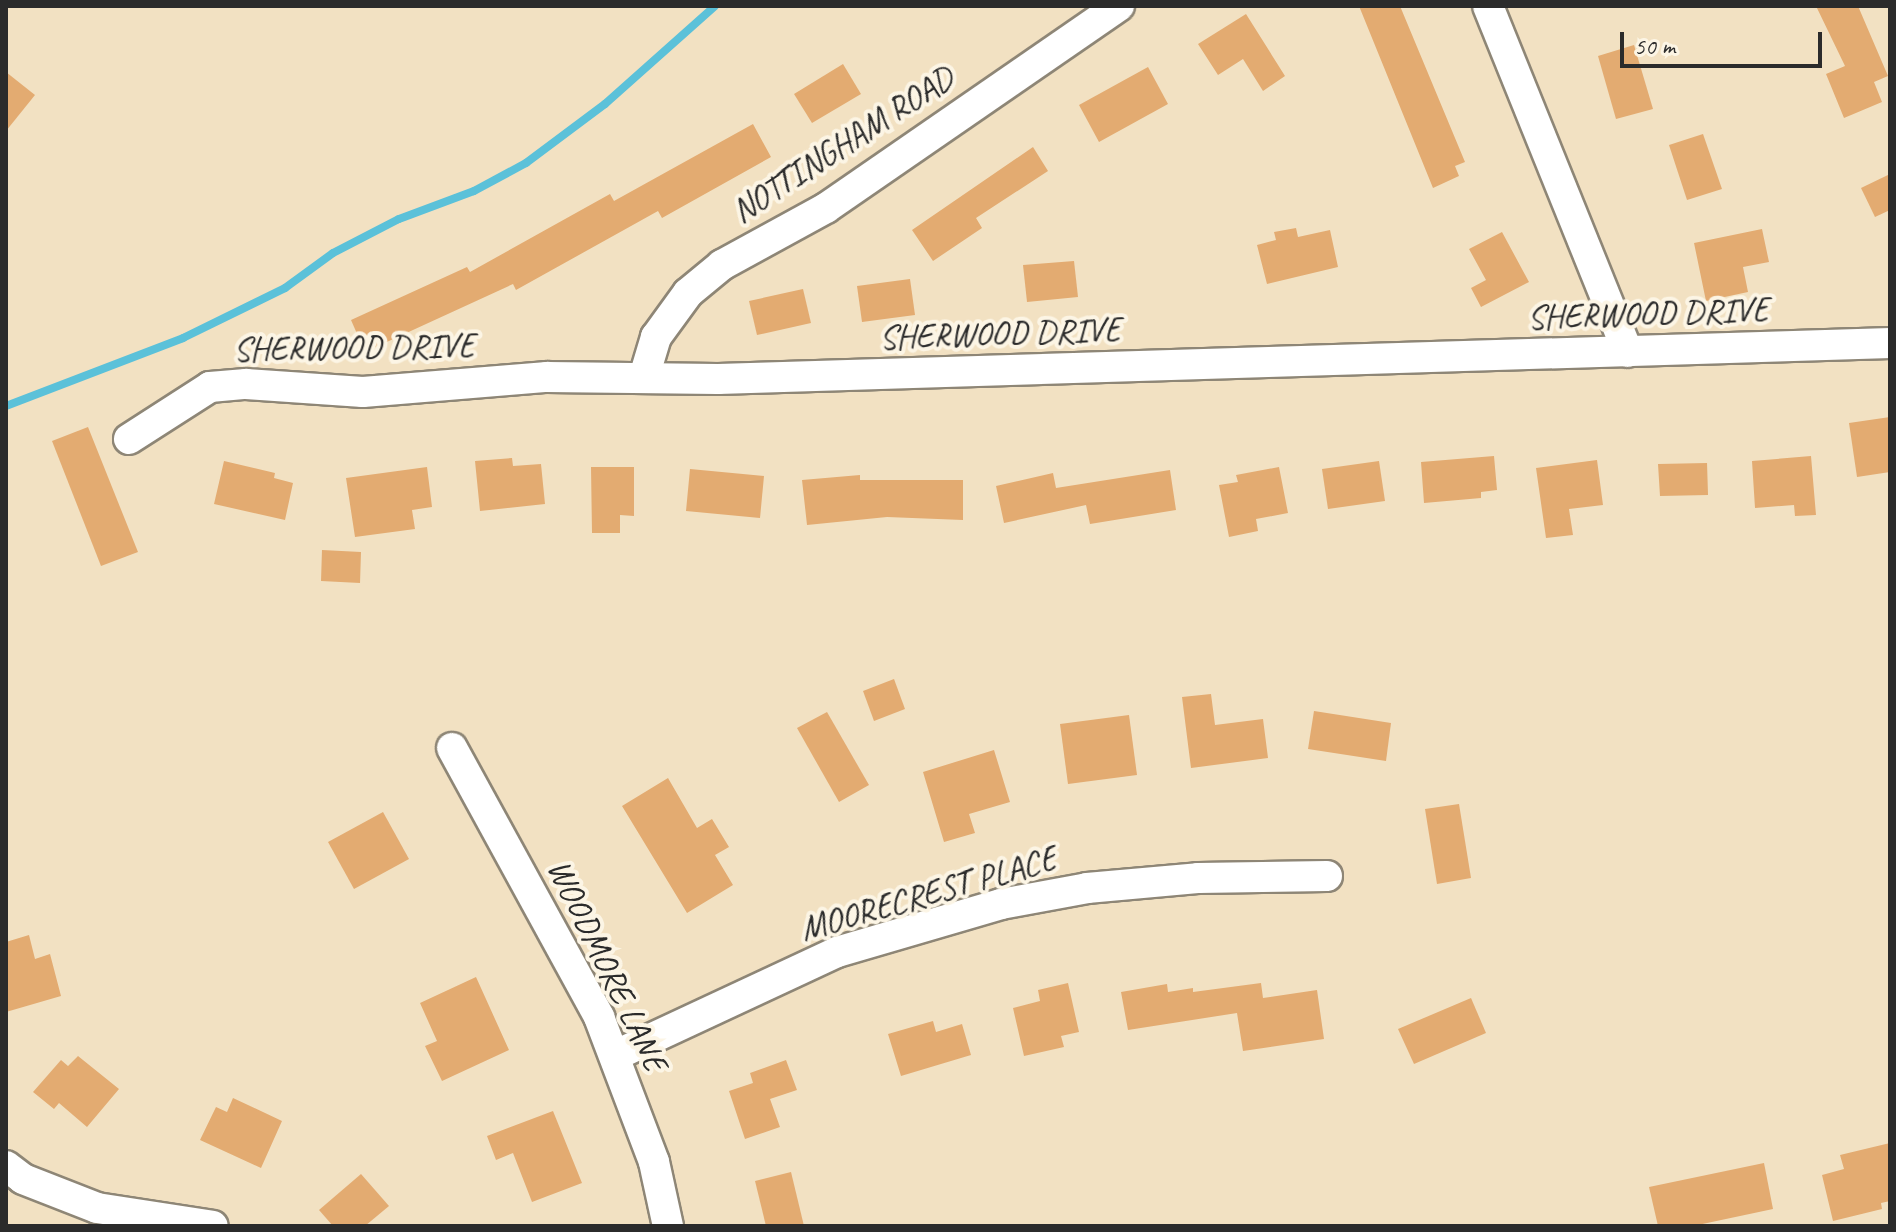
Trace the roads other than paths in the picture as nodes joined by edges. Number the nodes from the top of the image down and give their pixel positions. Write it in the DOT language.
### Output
graph roads {
  1 [pos="1119,6"];
  2 [pos="1488,6"];
  3 [pos="1890,343"];
  4 [pos="1628,352"];
  5 [pos="644,377"];
  6 [pos="129,439"];
  7 [pos="452,748"];
  8 [pos="1327,876"];
  9 [pos="616,1055"];
  10 [pos="6,1166"];
  11 [pos="213,1226"];
  12 [pos="668,1226"];
  1 -- 5 [label="street, NOTTINGHAM ROAD"];
  2 -- 4 [label="street"];
  3 -- 4 [label="street, SHERWOOD DRIVE"];
  4 -- 5 [label="street, SHERWOOD DRIVE"];
  5 -- 6 [label="street, SHERWOOD DRIVE"];
  7 -- 9 [label="street, WOODMORE LANE"];
  8 -- 9 [label="street, MOORECREST PLACE"];
  9 -- 12 [label="street, WOODMORE LANE"];
  10 -- 11 [label="street"];
}
